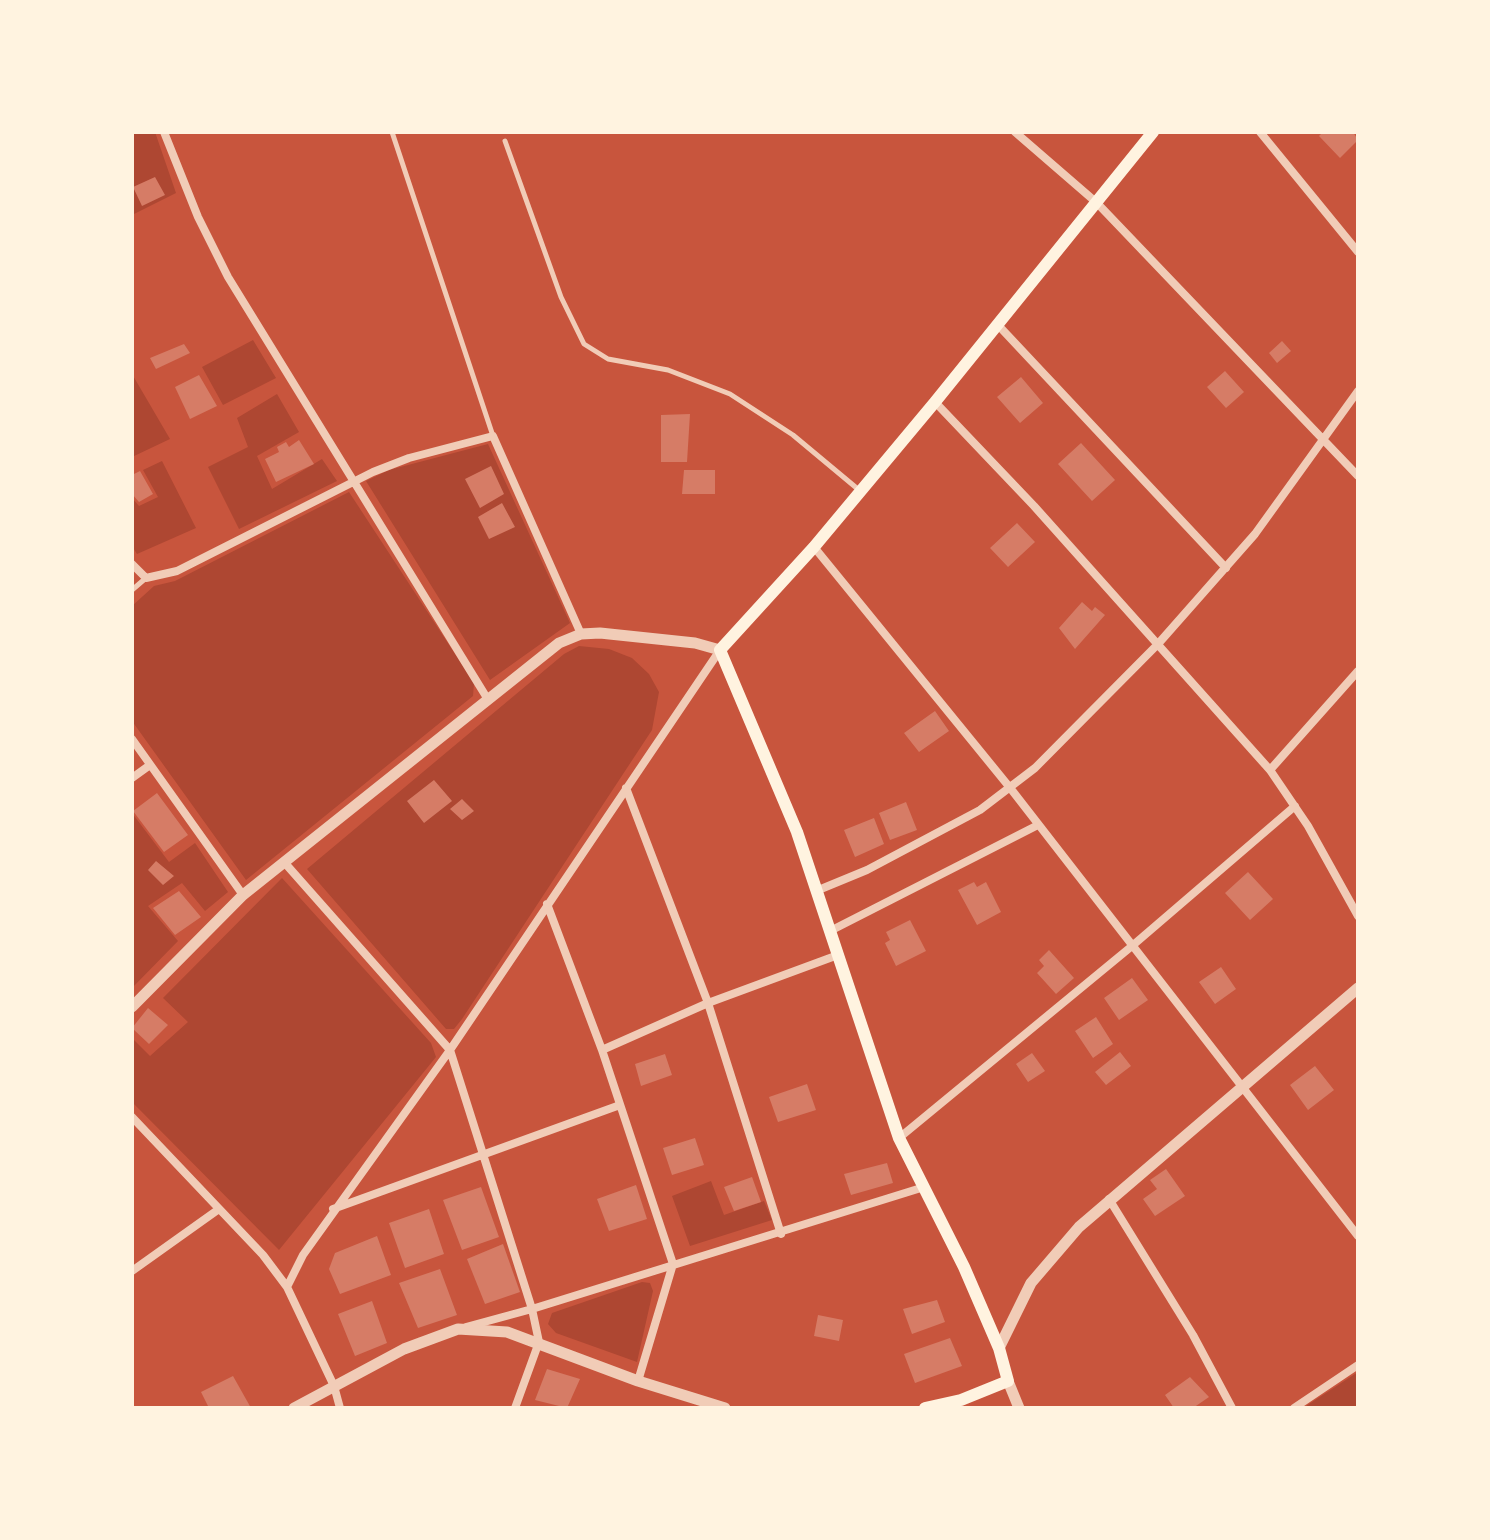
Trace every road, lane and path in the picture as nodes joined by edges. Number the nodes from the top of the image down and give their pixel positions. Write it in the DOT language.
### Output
graph roads {
  1 [pos="164,132"];
  2 [pos="392,132"];
  3 [pos="1015,132"];
  4 [pos="1153,132"];
  5 [pos="1260,132"];
  6 [pos="505,141"];
  7 [pos="1097,203"];
  8 [pos="1358,252"];
  9 [pos="998,325"];
  10 [pos="1358,391"];
  11 [pos="935,402"];
  12 [pos="493,436"];
  13 [pos="1322,442"];
  14 [pos="1358,476"];
  15 [pos="353,481"];
  16 [pos="861,492"];
  17 [pos="814,547"];
  18 [pos="132,564"];
  19 [pos="1226,568"];
  20 [pos="146,578"];
  21 [pos="132,590"];
  22 [pos="581,634"];
  23 [pos="1158,644"];
  24 [pos="720,650"];
  25 [pos="1358,671"];
  26 [pos="487,698"];
  27 [pos="132,739"];
  28 [pos="150,765"];
  29 [pos="1270,770"];
  30 [pos="132,778"];
  31 [pos="626,788"];
  32 [pos="1011,789"];
  33 [pos="1295,806"];
  34 [pos="1038,825"];
  35 [pos="284,862"];
  36 [pos="816,891"];
  37 [pos="243,895"];
  38 [pos="547,904"];
  39 [pos="1358,916"];
  40 [pos="830,931"];
  41 [pos="1132,946"];
  42 [pos="838,955"];
  43 [pos="1358,988"];
  44 [pos="708,1003"];
  45 [pos="133,1005"];
  46 [pos="450,1050"];
  47 [pos="602,1050"];
  48 [pos="1244,1087"];
  49 [pos="620,1105"];
  50 [pos="132,1117"];
  51 [pos="899,1138"];
  52 [pos="486,1155"];
  53 [pos="921,1188"];
  54 [pos="1109,1199"];
  55 [pos="219,1209"];
  56 [pos="332,1210"];
  57 [pos="781,1234"];
  58 [pos="1358,1236"];
  59 [pos="673,1264"];
  60 [pos="132,1271"];
  61 [pos="287,1287"];
  62 [pos="532,1309"];
  63 [pos="458,1329"];
  64 [pos="539,1342"];
  65 [pos="999,1348"];
  66 [pos="1358,1365"];
  67 [pos="638,1381"];
  68 [pos="1008,1381"];
  69 [pos="334,1386"];
  70 [pos="294,1408"];
  71 [pos="340,1408"];
  72 [pos="515,1408"];
  73 [pos="725,1408"];
  74 [pos="925,1408"];
  75 [pos="1019,1408"];
  76 [pos="1232,1408"];
  77 [pos="1294,1408"];
  1 -- 15 [label="street"];
  2 -- 12 [label="lane"];
  3 -- 7 [label="street"];
  4 -- 7 [label="main road"];
  5 -- 8 [label="street"];
  6 -- 16 [label="lane"];
  7 -- 9 [label="main road"];
  7 -- 13 [label="street"];
  9 -- 11 [label="main road"];
  9 -- 19 [label="street"];
  10 -- 13 [label="street"];
  11 -- 16 [label="main road"];
  11 -- 23 [label="street"];
  12 -- 15 [label="street"];
  12 -- 22 [label="street"];
  13 -- 14 [label="street"];
  13 -- 19 [label="street"];
  15 -- 20 [label="street"];
  15 -- 26 [label="street"];
  16 -- 17 [label="main road"];
  17 -- 24 [label="main road"];
  17 -- 32 [label="street"];
  18 -- 20 [label="street"];
  19 -- 23 [label="street"];
  20 -- 21 [label="lane"];
  22 -- 24 [label="street"];
  22 -- 26 [label="street"];
  23 -- 29 [label="street"];
  23 -- 32 [label="street"];
  24 -- 31 [label="street"];
  24 -- 36 [label="main road"];
  25 -- 29 [label="street"];
  26 -- 35 [label="street"];
  27 -- 28 [label="street"];
  28 -- 30 [label="street"];
  28 -- 37 [label="street"];
  29 -- 33 [label="street"];
  31 -- 38 [label="street"];
  31 -- 44 [label="street"];
  32 -- 34 [label="street"];
  32 -- 36 [label="street"];
  33 -- 39 [label="street"];
  33 -- 41 [label="street"];
  34 -- 40 [label="street"];
  34 -- 41 [label="street"];
  35 -- 37 [label="street"];
  35 -- 46 [label="street"];
  36 -- 40 [label="main road"];
  37 -- 45 [label="street"];
  38 -- 46 [label="street"];
  38 -- 47 [label="street"];
  40 -- 42 [label="main road"];
  41 -- 48 [label="street"];
  41 -- 51 [label="street"];
  42 -- 44 [label="street"];
  42 -- 51 [label="main road"];
  43 -- 48 [label="street"];
  44 -- 47 [label="street"];
  44 -- 57 [label="street"];
  46 -- 52 [label="street"];
  46 -- 56 [label="street"];
  47 -- 49 [label="street"];
  48 -- 54 [label="street"];
  48 -- 58 [label="street"];
  49 -- 52 [label="street"];
  49 -- 59 [label="street"];
  50 -- 55 [label="street"];
  51 -- 53 [label="main road"];
  52 -- 56 [label="street"];
  52 -- 62 [label="street"];
  53 -- 57 [label="street"];
  53 -- 65 [label="main road"];
  54 -- 65 [label="street"];
  54 -- 76 [label="street"];
  55 -- 60 [label="street"];
  55 -- 61 [label="street"];
  56 -- 61 [label="street"];
  57 -- 59 [label="street"];
  59 -- 62 [label="street"];
  59 -- 67 [label="street"];
  61 -- 69 [label="street"];
  62 -- 63 [label="street"];
  62 -- 64 [label="street"];
  63 -- 64 [label="street"];
  63 -- 69 [label="street"];
  64 -- 67 [label="street"];
  64 -- 72 [label="street"];
  65 -- 68 [label="main road"];
  66 -- 77 [label="street"];
  67 -- 73 [label="street"];
  68 -- 74 [label="main road"];
  68 -- 75 [label="street"];
  69 -- 70 [label="street"];
  69 -- 71 [label="street"];
}
